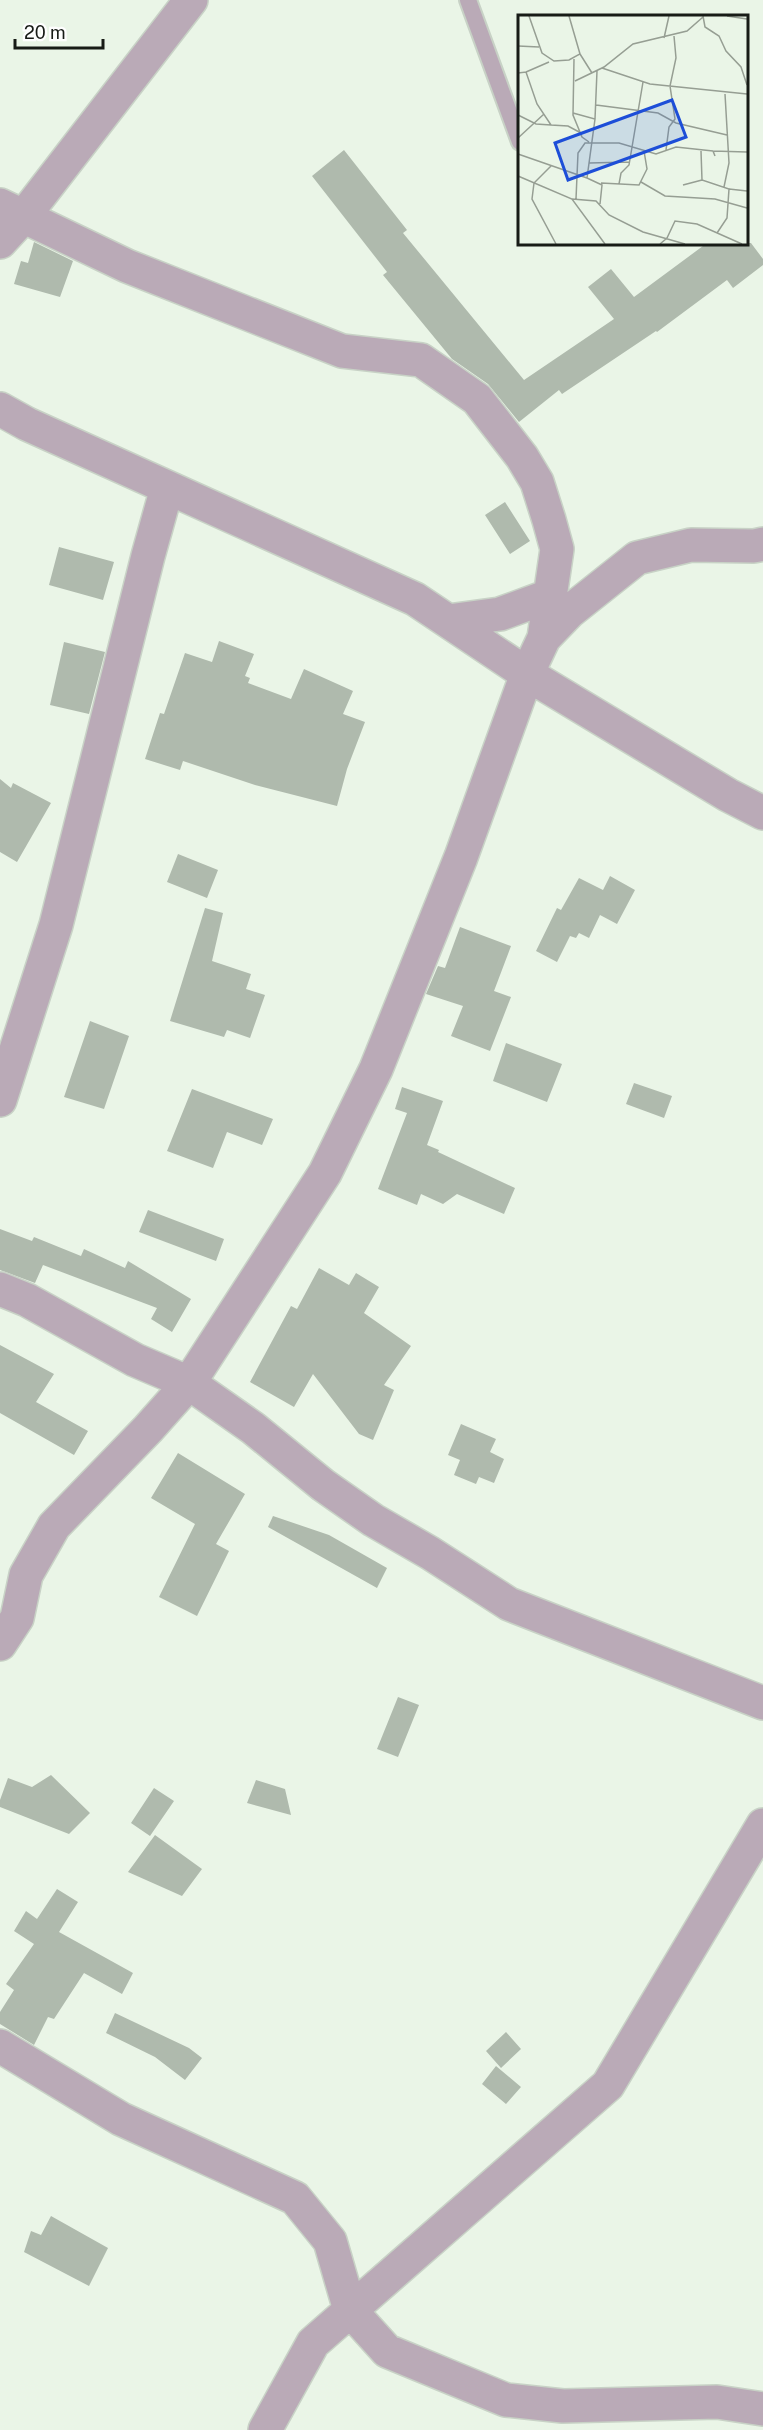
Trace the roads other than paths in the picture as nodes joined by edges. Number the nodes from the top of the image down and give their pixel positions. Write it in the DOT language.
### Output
graph roads {
  1 [pos="190,0"];
  2 [pos="468,0"];
  3 [pos="518,137"];
  4 [pos="12,210"];
  5 [pos="0,242"];
  6 [pos="0,409"];
  7 [pos="167,488"];
  8 [pos="760,542"];
  9 [pos="549,596"];
  10 [pos="448,621"];
  11 [pos="544,638"];
  12 [pos="527,674"];
  13 [pos="763,813"];
  14 [pos="0,1100"];
  15 [pos="0,1289"];
  16 [pos="189,1383"];
  17 [pos="13,1576"];
  18 [pos="0,1644"];
  19 [pos="763,1703"];
  20 [pos="763,1825"];
  21 [pos="0,2046"];
  22 [pos="351,2310"];
  23 [pos="763,2409"];
  24 [pos="265,2430"];
  1 -- 4 [label="street"];
  2 -- 3 [label="lane"];
  4 -- 5 [label="street"];
  4 -- 9 [label="street"];
  6 -- 7 [label="street"];
  7 -- 10 [label="street"];
  7 -- 14 [label="street"];
  8 -- 11 [label="street"];
  9 -- 10 [label="street"];
  9 -- 11 [label="street"];
  10 -- 12 [label="street"];
  11 -- 12 [label="street"];
  12 -- 13 [label="street"];
  12 -- 16 [label="street"];
  15 -- 16 [label="street"];
  16 -- 17 [label="street"];
  16 -- 19 [label="street"];
  17 -- 18 [label="street"];
  20 -- 22 [label="street"];
  21 -- 22 [label="street"];
  22 -- 23 [label="street"];
  22 -- 24 [label="street"];
}
